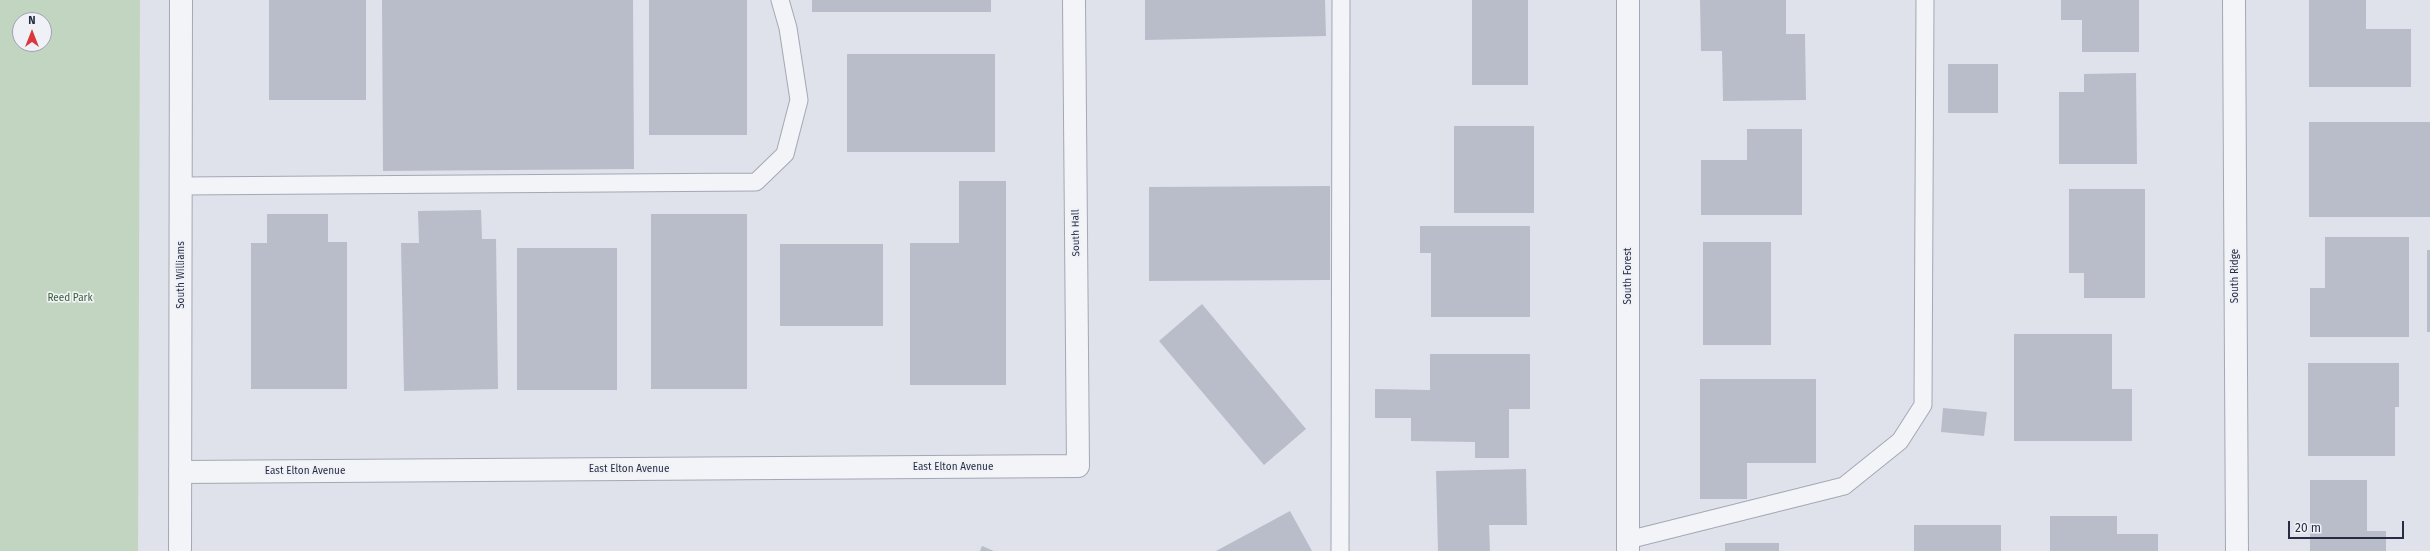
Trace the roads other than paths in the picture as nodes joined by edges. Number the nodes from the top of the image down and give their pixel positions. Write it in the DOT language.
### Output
graph roads {
  1 [pos="181,0"];
  2 [pos="780,0"];
  3 [pos="1074,0"];
  4 [pos="1341,0"];
  5 [pos="1628,0"];
  6 [pos="1925,0"];
  7 [pos="2234,0"];
  8 [pos="181,186"];
  9 [pos="1078,466"];
  10 [pos="180,472"];
  11 [pos="1628,545"];
  12 [pos="180,551"];
  13 [pos="1340,551"];
  14 [pos="2237,551"];
  1 -- 8 [label="street, South Williams"];
  2 -- 8 [label="lane"];
  3 -- 9 [label="street, South Hall"];
  4 -- 13 [label="lane"];
  5 -- 11 [label="street, South Forest"];
  6 -- 11 [label="lane"];
  7 -- 14 [label="street, South Ridge"];
  8 -- 10 [label="street, South Williams"];
  9 -- 10 [label="street, East Elton Avenue"];
  10 -- 12 [label="street, South Williams"];
}
